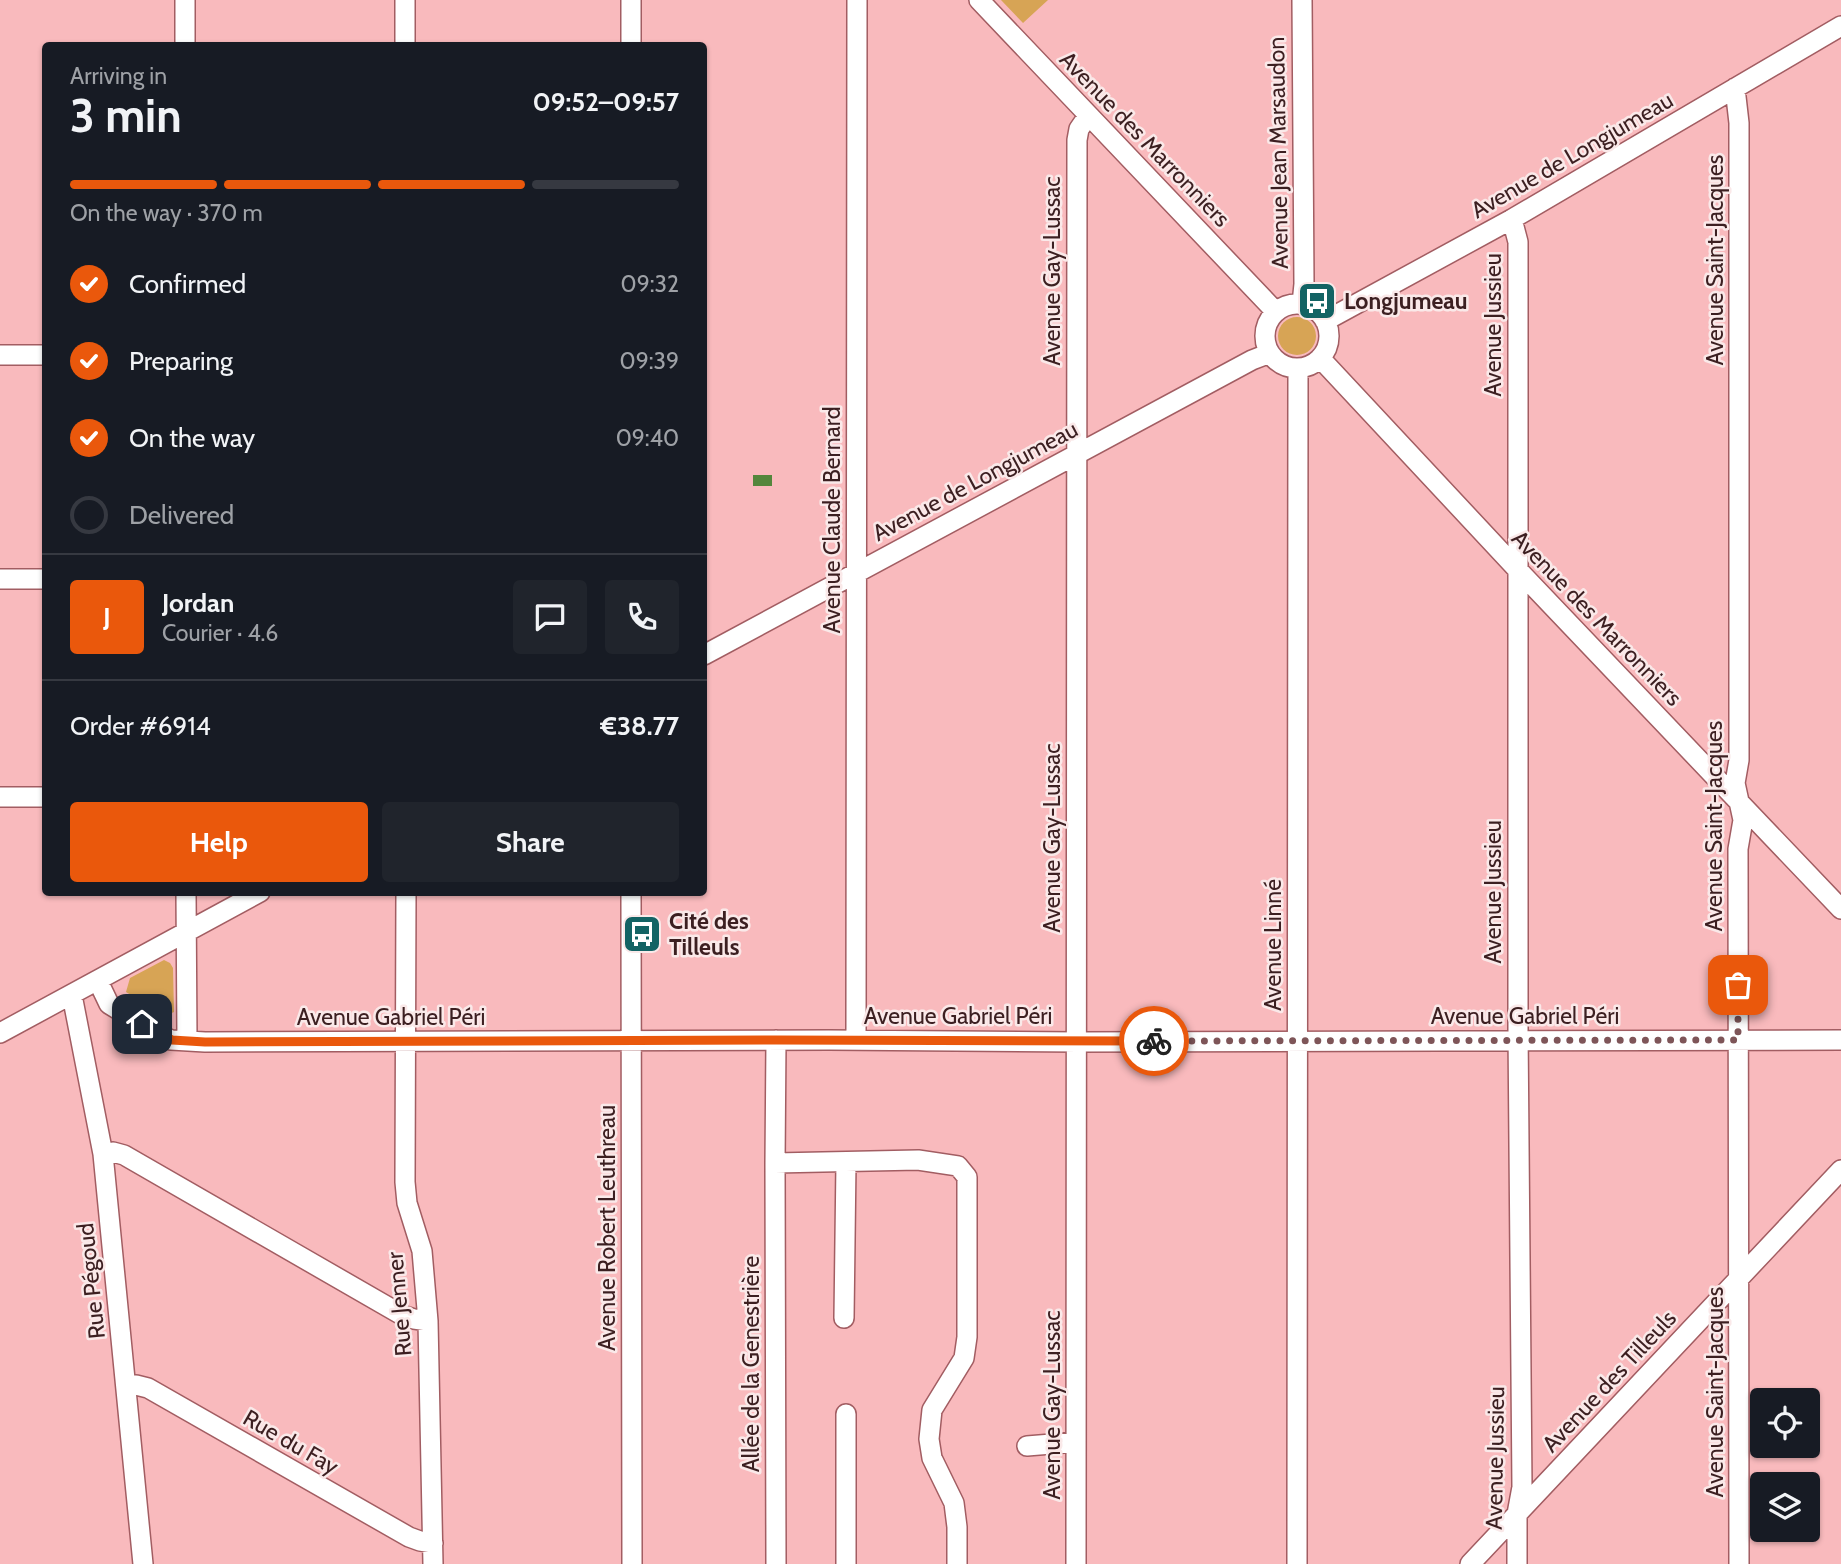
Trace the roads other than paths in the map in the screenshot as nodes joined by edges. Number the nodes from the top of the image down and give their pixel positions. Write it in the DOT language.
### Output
graph roads {
  1 [pos="185,0"];
  2 [pos="405,0"];
  3 [pos="631,0"];
  4 [pos="857,0"];
  5 [pos="979,0"];
  6 [pos="1302,0"];
  7 [pos="1841,26"];
  8 [pos="185,42"];
  9 [pos="405,42"];
  10 [pos="631,42"];
  11 [pos="1735,88"];
  12 [pos="1088,116"];
  13 [pos="1513,219"];
  14 [pos="1302,304"];
  15 [pos="1276,312"];
  16 [pos="1325,321"];
  17 [pos="1270,352"];
  18 [pos="0,355"];
  19 [pos="42,355"];
  20 [pos="1320,358"];
  21 [pos="1298,368"];
  22 [pos="1077,455"];
  23 [pos="1517,569"];
  24 [pos="856,572"];
  25 [pos="0,579"];
  26 [pos="42,579"];
  27 [pos="707,653"];
  28 [pos="0,797"];
  29 [pos="42,797"];
  30 [pos="1739,802"];
  31 [pos="186,896"];
  32 [pos="253,896"];
  33 [pos="406,896"];
  34 [pos="631,896"];
  35 [pos="1841,909"];
  36 [pos="186,932"];
  37 [pos="98,981"];
  38 [pos="72,995"];
  39 [pos="0,1033"];
  40 [pos="776,1040"];
  41 [pos="856,1040"];
  42 [pos="1738,1040"];
  43 [pos="1841,1040"];
  44 [pos="187,1041"];
  45 [pos="631,1041"];
  46 [pos="1297,1041"];
  47 [pos="1519,1041"];
  48 [pos="406,1042"];
  49 [pos="1077,1042"];
  50 [pos="103,1154"];
  51 [pos="846,1162"];
  52 [pos="775,1163"];
  53 [pos="1841,1170"];
  54 [pos="1739,1278"];
  55 [pos="844,1318"];
  56 [pos="428,1321"];
  57 [pos="126,1386"];
  58 [pos="846,1414"];
  59 [pos="1076,1442"];
  60 [pos="1027,1446"];
  61 [pos="1517,1514"];
  62 [pos="433,1543"];
  63 [pos="143,1564"];
  64 [pos="433,1564"];
  65 [pos="632,1564"];
  66 [pos="776,1564"];
  67 [pos="846,1564"];
  68 [pos="957,1564"];
  69 [pos="1076,1564"];
  70 [pos="1297,1564"];
  71 [pos="1470,1564"];
  72 [pos="1517,1564"];
  73 [pos="1739,1564"];
  1 -- 8 [label="street"];
  2 -- 9 [label="street"];
  3 -- 10 [label="street"];
  4 -- 24 [label="street, Avenue Claude Bernard"];
  5 -- 12 [label="street, Avenue des Marronniers"];
  6 -- 14 [label="street, Avenue Jean Marsaudon"];
  7 -- 11 [label="street, Avenue de Longjumeau"];
  11 -- 13 [label="street, Avenue de Longjumeau"];
  11 -- 30 [label="street, Avenue Saint-Jacques"];
  12 -- 15 [label="street, Avenue des Marronniers"];
  12 -- 22 [label="street, Avenue Gay-Lussac"];
  13 -- 16 [label="street, Avenue de Longjumeau"];
  13 -- 23 [label="street, Avenue Jussieu"];
  14 -- 15 [label="street"];
  14 -- 16 [label="street"];
  15 -- 17 [label="street"];
  16 -- 20 [label="street"];
  17 -- 21 [label="street"];
  17 -- 22 [label="street, Avenue de Longjumeau"];
  18 -- 19 [label="street"];
  20 -- 21 [label="street"];
  20 -- 23 [label="street, Avenue des Marronniers"];
  21 -- 46 [label="street, Avenue Linné"];
  22 -- 24 [label="street, Avenue de Longjumeau"];
  22 -- 49 [label="street, Avenue Gay-Lussac"];
  23 -- 30 [label="street, Avenue des Marronniers"];
  23 -- 47 [label="street, Avenue Jussieu"];
  24 -- 27 [label="street, Avenue de Longjumeau"];
  24 -- 41 [label="street, Avenue Claude Bernard"];
  25 -- 26 [label="street"];
  28 -- 29 [label="street"];
  30 -- 35 [label="street, Avenue des Marronniers"];
  30 -- 42 [label="street, Avenue Saint-Jacques"];
  31 -- 36 [label="street"];
  32 -- 36 [label="street"];
  33 -- 48 [label="street, Rue Jenner"];
  34 -- 45 [label="street, Avenue Robert Leuthreau"];
  36 -- 37 [label="street"];
  36 -- 44 [label="street"];
  37 -- 38 [label="street"];
  37 -- 44 [label="street, Avenue Gabriel Péri"];
  38 -- 39 [label="street"];
  38 -- 50 [label="street, Rue Pégoud"];
  40 -- 41 [label="street, Avenue Gabriel Péri"];
  40 -- 45 [label="street, Avenue Gabriel Péri"];
  40 -- 52 [label="street, Allée de la Genestrière"];
  41 -- 49 [label="street, Avenue Gabriel Péri"];
  42 -- 43 [label="street, Avenue Gabriel Péri"];
  42 -- 47 [label="street, Avenue Gabriel Péri"];
  42 -- 54 [label="street, Avenue Saint-Jacques"];
  44 -- 48 [label="street, Avenue Gabriel Péri"];
  45 -- 48 [label="street, Avenue Gabriel Péri"];
  45 -- 65 [label="street, Avenue Robert Leuthreau"];
  46 -- 47 [label="street, Avenue Gabriel Péri"];
  46 -- 49 [label="street, Avenue Gabriel Péri"];
  46 -- 70 [label="street, Avenue Linné"];
  47 -- 61 [label="street, Avenue Jussieu"];
  48 -- 56 [label="street, Rue Jenner"];
  49 -- 59 [label="street, Avenue Gay-Lussac"];
  50 -- 56 [label="street"];
  50 -- 57 [label="street, Rue Pégoud"];
  51 -- 52 [label="street"];
  51 -- 55 [label="street"];
  51 -- 68 [label="street"];
  52 -- 66 [label="street, Allée de la Genestrière"];
  53 -- 54 [label="street, Avenue des Tilleuls"];
  54 -- 61 [label="street, Avenue des Tilleuls"];
  54 -- 73 [label="street, Avenue Saint-Jacques"];
  56 -- 62 [label="street, Rue Jenner"];
  57 -- 62 [label="street, Rue du Fay"];
  57 -- 63 [label="street, Rue Pégoud"];
  58 -- 67 [label="street"];
  59 -- 60 [label="street"];
  59 -- 69 [label="street, Avenue Gay-Lussac"];
  61 -- 71 [label="street, Avenue des Tilleuls"];
  61 -- 72 [label="street, Avenue Jussieu"];
  62 -- 64 [label="street, Rue Jenner"];
}
